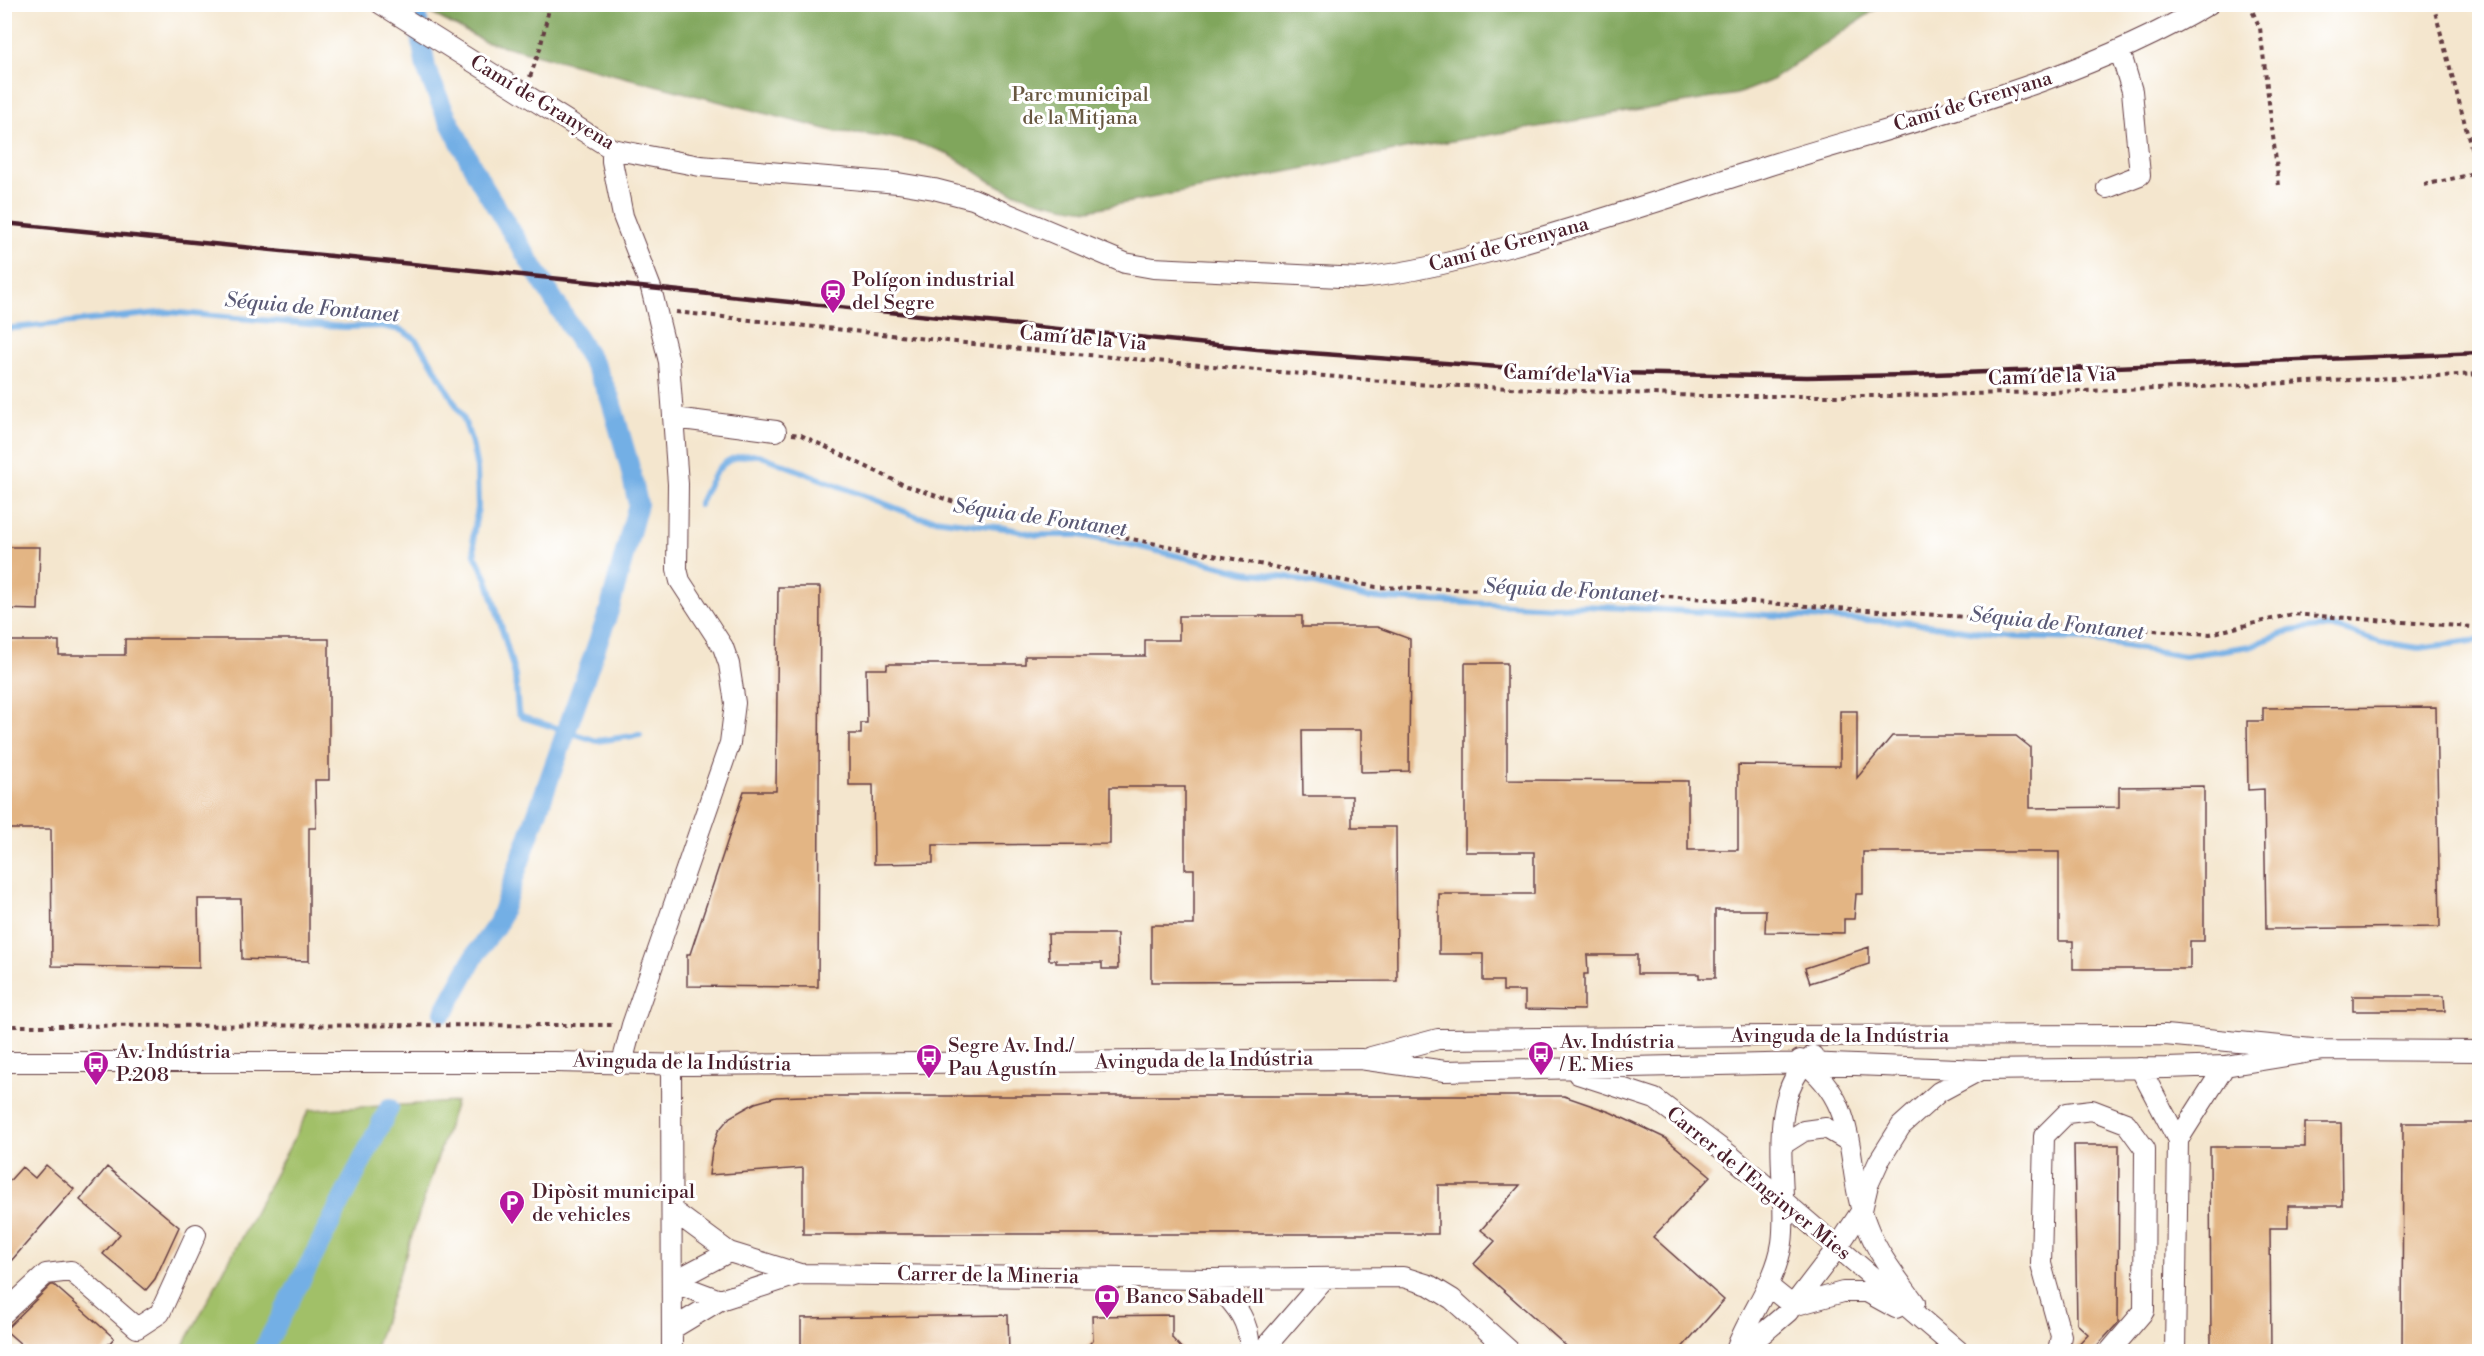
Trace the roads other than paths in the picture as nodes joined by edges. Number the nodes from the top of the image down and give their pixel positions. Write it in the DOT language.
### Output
graph roads {
  1 [pos="381,4"];
  2 [pos="2209,4"];
  3 [pos="2120,51"];
  4 [pos="612,149"];
  5 [pos="788,173"];
  6 [pos="2107,188"];
  7 [pos="674,418"];
  8 [pos="776,431"];
  9 [pos="1767,1036"];
  10 [pos="1839,1036"];
  11 [pos="2323,1050"];
  12 [pos="2480,1051"];
  13 [pos="1360,1059"];
  14 [pos="4,1062"];
  15 [pos="621,1063"];
  16 [pos="1805,1063"];
  17 [pos="671,1065"];
  18 [pos="2225,1066"];
  19 [pos="2140,1068"];
  20 [pos="1564,1070"];
  21 [pos="1982,1070"];
  22 [pos="2178,1140"];
  23 [pos="1848,1141"];
  24 [pos="1782,1145"];
  25 [pos="1783,1199"];
  26 [pos="672,1210"];
  27 [pos="1862,1210"];
  28 [pos="196,1234"];
  29 [pos="1838,1248"];
  30 [pos="729,1252"];
  31 [pos="749,1257"];
  32 [pos="800,1274"];
  33 [pos="1325,1278"];
  34 [pos="1211,1279"];
  35 [pos="672,1282"];
  36 [pos="1767,1285"];
  37 [pos="752,1290"];
  38 [pos="720,1300"];
  39 [pos="1793,1306"];
  40 [pos="4,1313"];
  41 [pos="672,1329"];
  42 [pos="1935,1330"];
  43 [pos="672,1352"];
  44 [pos="1249,1352"];
  45 [pos="1261,1352"];
  46 [pos="1511,1352"];
  47 [pos="1735,1352"];
  48 [pos="1742,1352"];
  49 [pos="1960,1352"];
  50 [pos="2058,1352"];
  51 [pos="2109,1352"];
  52 [pos="2175,1352"];
  1 -- 4 [label="street, Camí de Granyena"];
  2 -- 3 [label="street, Camí de Grenyana"];
  3 -- 5 [label="street, Camí de Grenyana"];
  3 -- 6 [label="street"];
  4 -- 5 [label="street, Camí de Granyena"];
  4 -- 7 [label="street"];
  7 -- 8 [label="street"];
  7 -- 15 [label="street"];
  9 -- 10 [label="street, Avinguda de la Indústria"];
  9 -- 13 [label="street, Avinguda de la Indústria"];
  9 -- 16 [label="street, Carrer de l'Enginyer Mies"];
  10 -- 11 [label="street, Avinguda de la Indústria"];
  10 -- 16 [label="street"];
  11 -- 12 [label="street, Avinguda de la Indústria"];
  11 -- 18 [label="street, Avinguda de la Indústria"];
  13 -- 17 [label="street, Avinguda de la Indústria"];
  13 -- 20 [label="street, Avinguda de la Indústria"];
  14 -- 15 [label="street, Avinguda de la Indústria"];
  15 -- 17 [label="street, Avinguda de la Indústria"];
  16 -- 20 [label="street, Avinguda de la Indústria"];
  16 -- 21 [label="street, Avinguda de la Indústria"];
  16 -- 23 [label="street, Carrer de l'Enginyer Mies"];
  16 -- 24 [label="street"];
  17 -- 26 [label="street"];
  18 -- 19 [label="street, Avinguda de la Indústria"];
  18 -- 22 [label="street"];
  19 -- 21 [label="street, Avinguda de la Indústria"];
  19 -- 22 [label="street"];
  20 -- 25 [label="street, Carrer de l'Enginyer Mies"];
  21 -- 27 [label="street"];
  22 -- 52 [label="street"];
  23 -- 24 [label="street"];
  23 -- 27 [label="street, Carrer de l'Enginyer Mies"];
  24 -- 25 [label="street"];
  25 -- 29 [label="street, Carrer de l'Enginyer Mies"];
  25 -- 36 [label="street"];
  26 -- 30 [label="street, Carrer de la Mineria"];
  26 -- 35 [label="street"];
  27 -- 29 [label="street"];
  27 -- 42 [label="street, Carrer de l'Enginyer Mies"];
  28 -- 40 [label="street"];
  29 -- 39 [label="street"];
  29 -- 42 [label="street, Carrer de l'Enginyer Mies"];
  30 -- 31 [label="street, Carrer de la Mineria"];
  30 -- 35 [label="street"];
  31 -- 32 [label="street, Carrer de la Mineria"];
  31 -- 37 [label="street"];
  32 -- 34 [label="street, Carrer de la Mineria"];
  32 -- 37 [label="street, Carrer de la Mineria"];
  33 -- 34 [label="street, Carrer de la Mineria"];
  33 -- 45 [label="street"];
  33 -- 46 [label="street, Carrer de la Mineria"];
  34 -- 44 [label="street"];
  35 -- 38 [label="street"];
  35 -- 41 [label="street"];
  36 -- 39 [label="street"];
  36 -- 47 [label="street"];
  37 -- 38 [label="street, Carrer de la Mineria"];
  38 -- 41 [label="street, Carrer de la Mineria"];
  39 -- 42 [label="street"];
  39 -- 48 [label="street"];
  41 -- 43 [label="street"];
  42 -- 49 [label="street, Carrer de l'Enginyer Mies"];
  50 -- 51 [label="street"];
}
